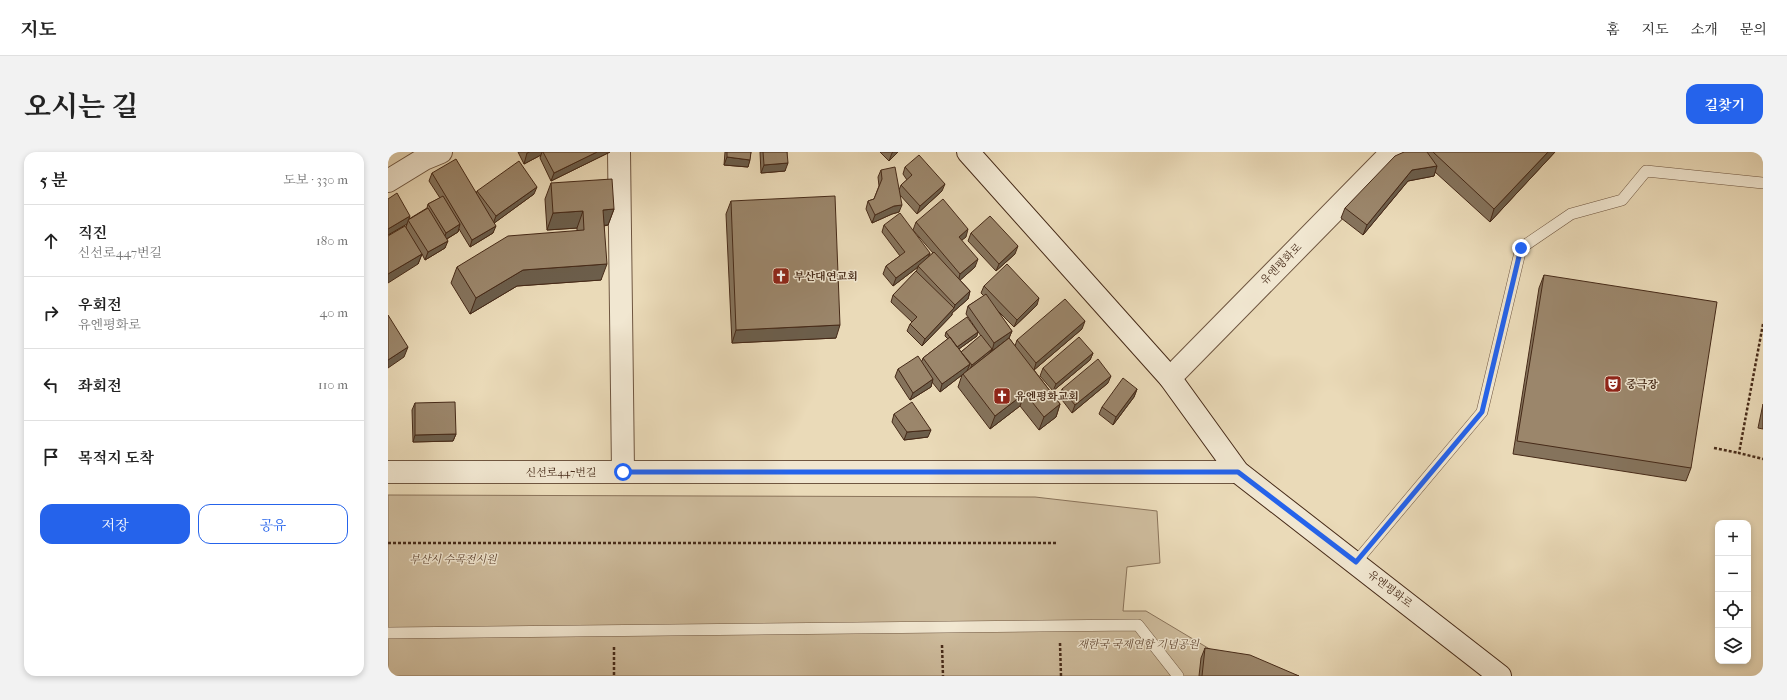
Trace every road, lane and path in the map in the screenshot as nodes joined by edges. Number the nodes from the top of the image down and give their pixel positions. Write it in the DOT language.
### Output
graph roads {
  1 [pos="440,152"];
  2 [pos="619,152"];
  3 [pos="968,152"];
  4 [pos="1392,152"];
  5 [pos="388,181"];
  6 [pos="1763,184"];
  7 [pos="1763,324"];
  8 [pos="1170,378"];
  9 [pos="1714,448"];
  10 [pos="1739,453"];
  11 [pos="1763,459"];
  12 [pos="388,472"];
  13 [pos="623,472"];
  14 [pos="1238,472"];
  15 [pos="388,543"];
  16 [pos="1057,543"];
  17 [pos="1356,562"];
  18 [pos="1060,626"];
  19 [pos="942,627"];
  20 [pos="613,630"];
  21 [pos="388,633"];
  22 [pos="614,676"];
  23 [pos="943,676"];
  24 [pos="1061,676"];
  25 [pos="1178,676"];
  26 [pos="1500,676"];
  1 -- 5 [label="street"];
  2 -- 13 [label="street"];
  3 -- 8 [label="street, 유엔평화로"];
  4 -- 8 [label="street, 유엔평화로"];
  6 -- 17 [label="lane"];
  7 -- 10 [label="path"];
  8 -- 14 [label="street, 유엔평화로"];
  9 -- 10 [label="path"];
  10 -- 11 [label="path"];
  12 -- 13 [label="street, 신선로447번길"];
  13 -- 14 [label="street, 신선로447번길"];
  14 -- 17 [label="street, 유엔평화로"];
  15 -- 16 [label="path"];
  17 -- 26 [label="street, 유엔평화로"];
  18 -- 19 [label="lane"];
  18 -- 24 [label="path"];
  18 -- 25 [label="lane"];
  19 -- 20 [label="lane"];
  19 -- 23 [label="path"];
  20 -- 21 [label="lane"];
  20 -- 22 [label="path"];
}
